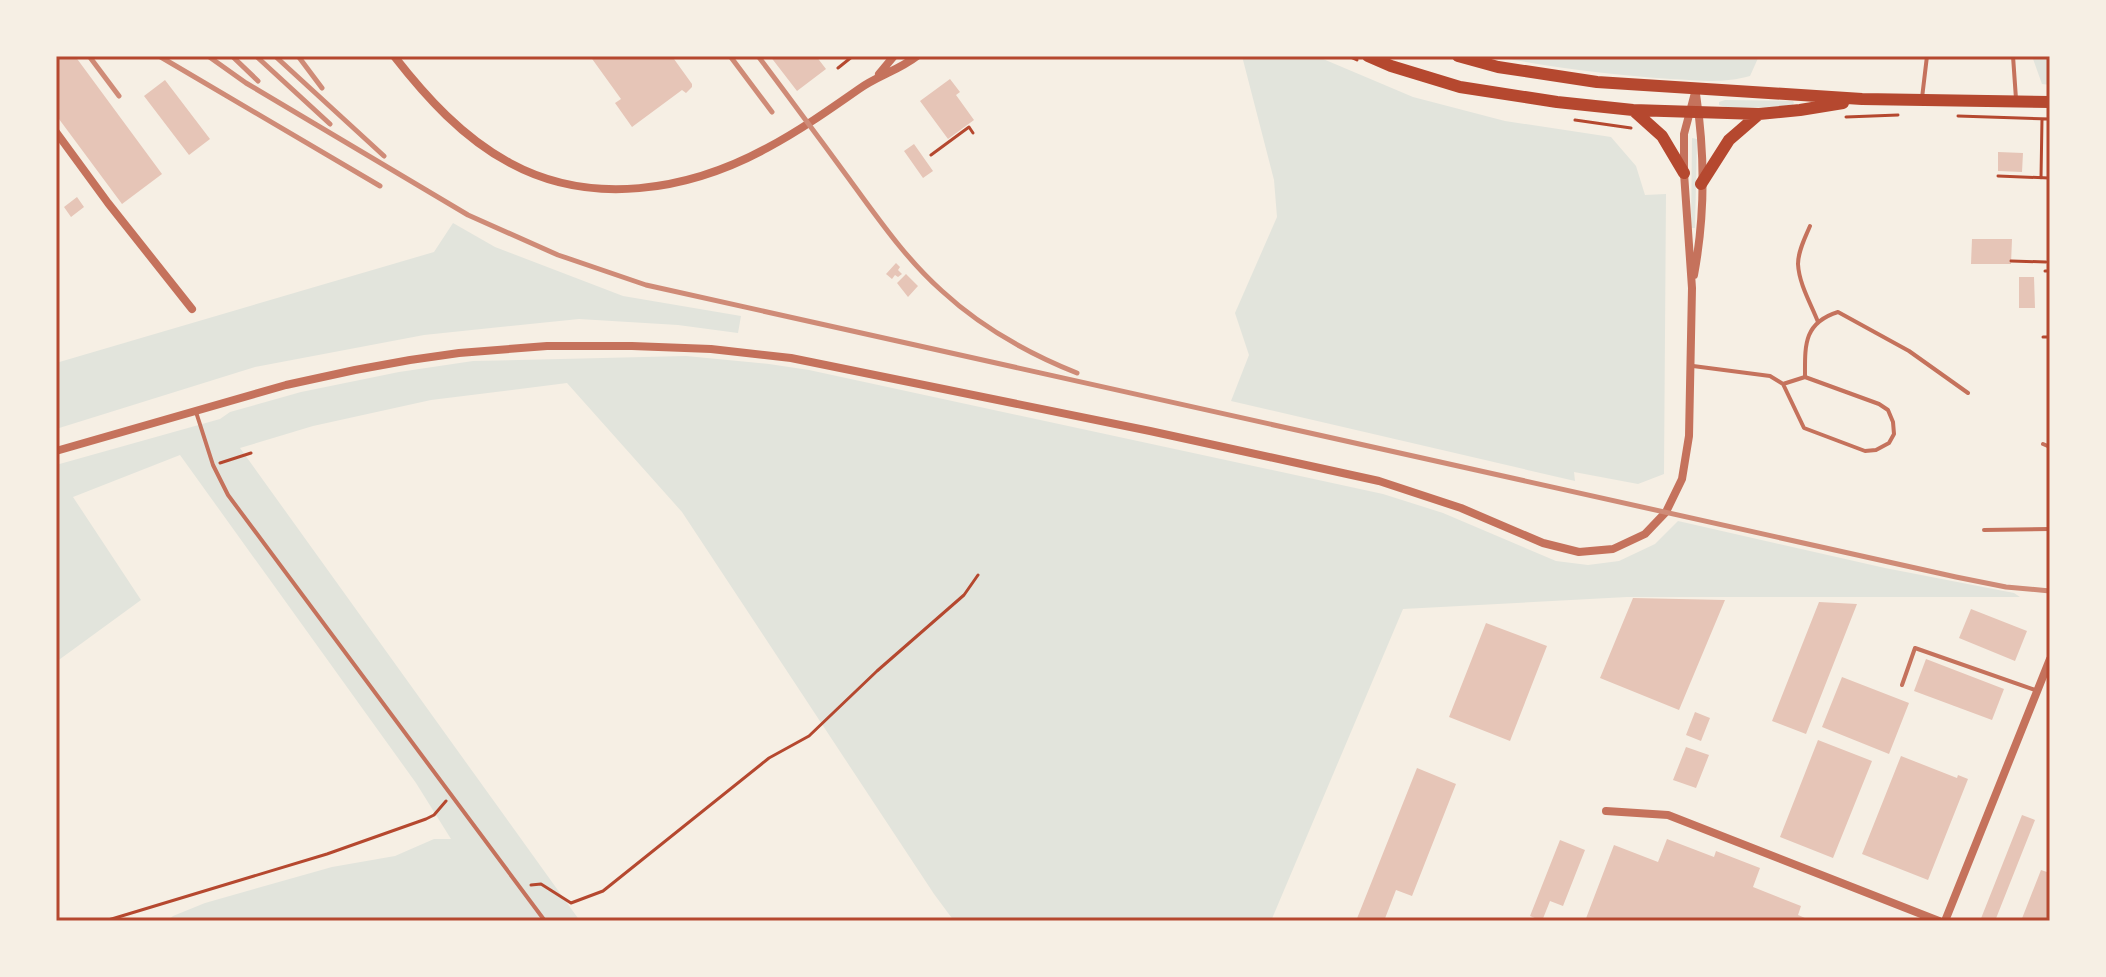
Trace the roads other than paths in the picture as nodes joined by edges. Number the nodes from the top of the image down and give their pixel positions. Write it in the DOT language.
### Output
graph roads {
  1 [pos="394,56"];
  2 [pos="894,56"];
  3 [pos="917,56"];
  4 [pos="1368,56"];
  5 [pos="1458,56"];
  6 [pos="1927,56"];
  7 [pos="2013,56"];
  8 [pos="875,77"];
  9 [pos="1696,89"];
  10 [pos="1862,99"];
  11 [pos="1921,101"];
  12 [pos="2016,102"];
  13 [pos="2050,102"];
  14 [pos="1633,110"];
  15 [pos="1694,113"];
  16 [pos="1759,114"];
  17 [pos="56,132"];
  18 [pos="1684,173"];
  19 [pos="1701,184"];
  20 [pos="1810,226"];
  21 [pos="1692,288"];
  22 [pos="192,309"];
  23 [pos="1818,322"];
  24 [pos="1690,365"];
  25 [pos="1805,377"];
  26 [pos="1783,384"];
  27 [pos="1968,393"];
  28 [pos="196,412"];
  29 [pos="2043,444"];
  30 [pos="2050,447"];
  31 [pos="56,451"];
  32 [pos="2050,529"];
  33 [pos="1984,530"];
  34 [pos="2050,659"];
  35 [pos="1902,685"];
  36 [pos="2037,691"];
  37 [pos="1606,811"];
  38 [pos="545,921"];
  39 [pos="1939,921"];
  40 [pos="1945,921"];
  1 -- 8 [label="street"];
  2 -- 8 [label="street"];
  3 -- 8 [label="street"];
  4 -- 14 [label="main road"];
  5 -- 9 [label="main road"];
  6 -- 11 [label="lane"];
  7 -- 12 [label="lane"];
  9 -- 10 [label="main road"];
  9 -- 15 [label="street"];
  10 -- 11 [label="main road"];
  10 -- 16 [label="main road"];
  11 -- 12 [label="main road"];
  12 -- 13 [label="main road"];
  14 -- 15 [label="main road"];
  14 -- 18 [label="main road"];
  15 -- 16 [label="main road"];
  15 -- 18 [label="street"];
  15 -- 19 [label="street"];
  16 -- 19 [label="main road"];
  17 -- 22 [label="street"];
  18 -- 21 [label="street"];
  19 -- 21 [label="street"];
  20 -- 23 [label="lane"];
  21 -- 24 [label="street"];
  23 -- 25 [label="lane"];
  23 -- 27 [label="lane"];
  24 -- 26 [label="lane"];
  24 -- 28 [label="street"];
  25 -- 26 [label="lane"];
  25 -- 26 [label="lane"];
  28 -- 31 [label="street"];
  28 -- 38 [label="lane"];
  29 -- 30 [label="lane"];
  32 -- 33 [label="lane"];
  34 -- 36 [label="street"];
  35 -- 36 [label="lane"];
  36 -- 40 [label="street"];
  37 -- 39 [label="street"];
}
